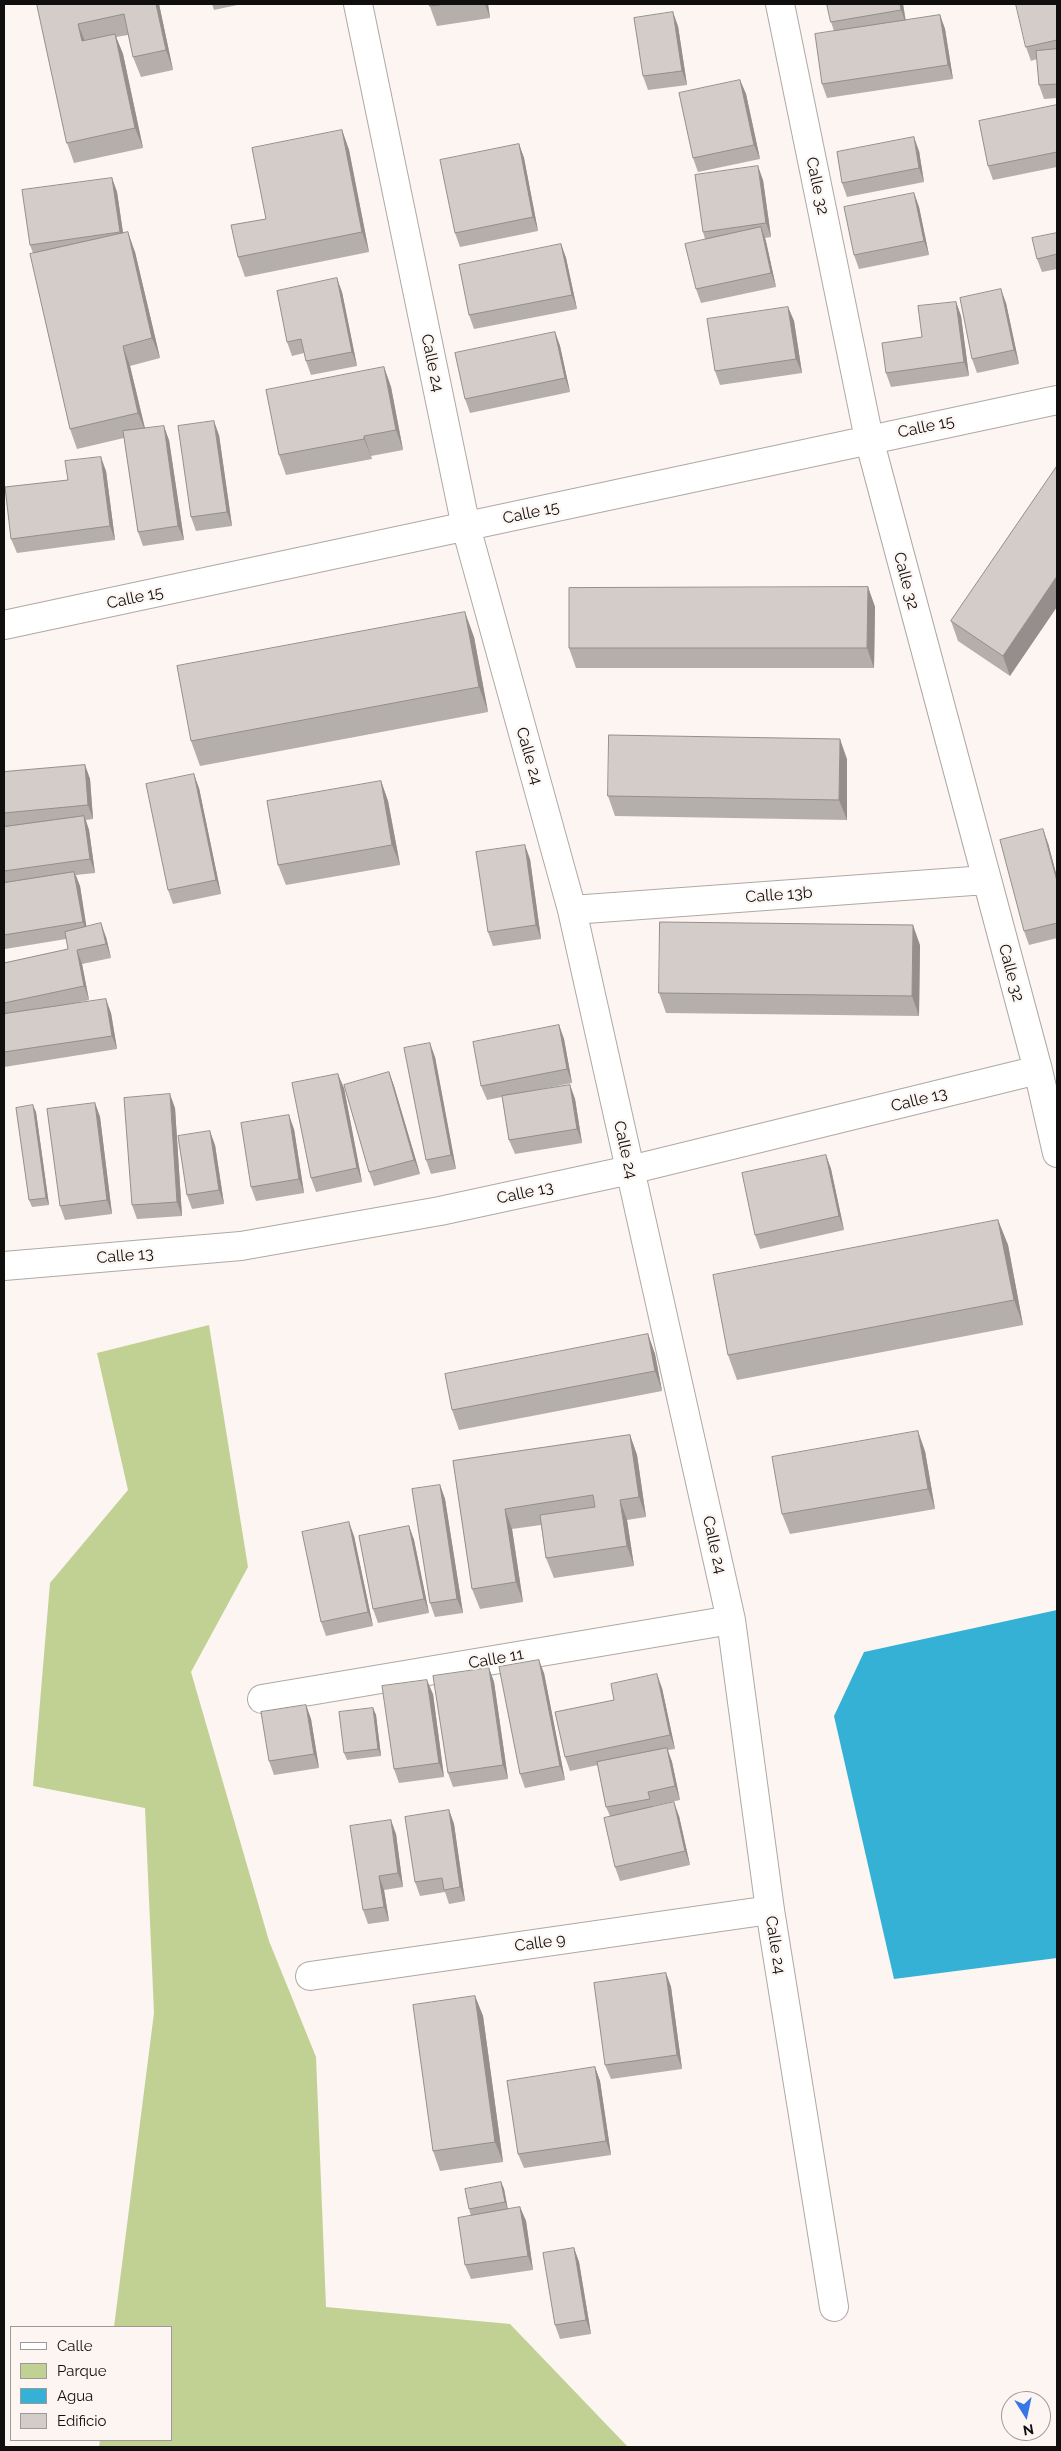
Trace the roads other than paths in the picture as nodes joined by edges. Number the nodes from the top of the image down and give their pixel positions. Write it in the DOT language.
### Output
graph roads {
  1 [pos="358,4"];
  2 [pos="780,4"];
  3 [pos="1057,400"];
  4 [pos="869,440"];
  5 [pos="466,528"];
  6 [pos="4,626"];
  7 [pos="986,880"];
  8 [pos="572,910"];
  9 [pos="1038,1070"];
  10 [pos="1057,1153"];
  11 [pos="630,1170"];
  12 [pos="4,1266"];
  13 [pos="731,1620"];
  14 [pos="262,1699"];
  15 [pos="770,1910"];
  16 [pos="310,1976"];
  17 [pos="834,2307"];
  1 -- 5 [label="street, Calle 24"];
  2 -- 4 [label="street, Calle 32"];
  3 -- 4 [label="street, Calle 15"];
  4 -- 5 [label="street, Calle 15"];
  4 -- 7 [label="street, Calle 32"];
  5 -- 6 [label="street, Calle 15"];
  5 -- 8 [label="street, Calle 24"];
  7 -- 8 [label="street, Calle 13b"];
  7 -- 9 [label="street, Calle 32"];
  8 -- 11 [label="street, Calle 24"];
  9 -- 10 [label="street, Calle 32"];
  9 -- 11 [label="street, Calle 13"];
  11 -- 12 [label="street, Calle 13"];
  11 -- 13 [label="street, Calle 24"];
  13 -- 14 [label="street, Calle 11"];
  13 -- 15 [label="street, Calle 24"];
  15 -- 16 [label="street, Calle 9"];
  15 -- 17 [label="street, Calle 24"];
}
